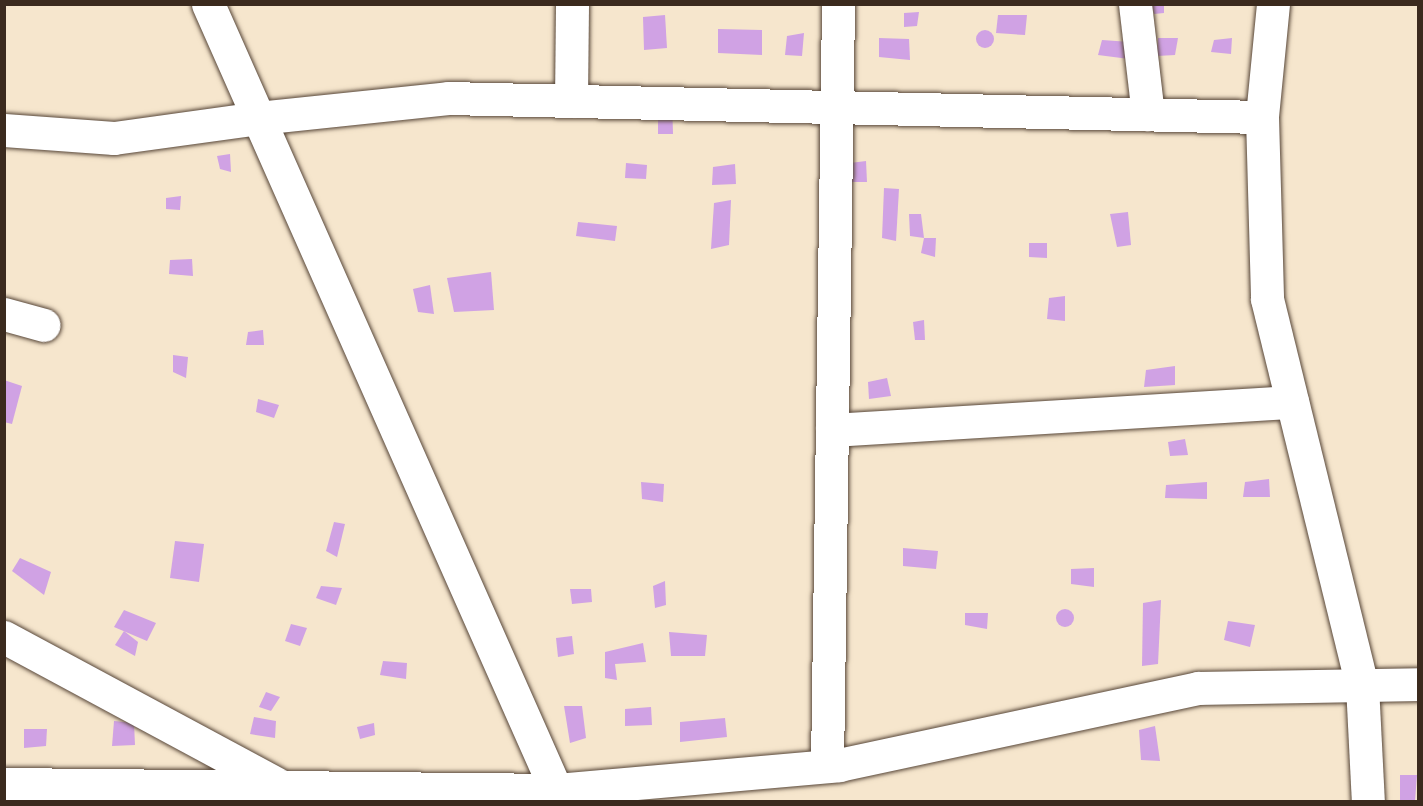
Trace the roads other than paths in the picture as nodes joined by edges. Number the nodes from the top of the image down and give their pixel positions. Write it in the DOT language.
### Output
graph roads {
  1 [pos="208,4"];
  2 [pos="572,4"];
  3 [pos="838,4"];
  4 [pos="1135,4"];
  5 [pos="1273,4"];
  6 [pos="571,101"];
  7 [pos="836,107"];
  8 [pos="1148,114"];
  9 [pos="1262,117"];
  10 [pos="258,118"];
  11 [pos="4,130"];
  12 [pos="4,314"];
  13 [pos="44,325"];
  14 [pos="1292,402"];
  15 [pos="832,430"];
  16 [pos="4,637"];
  17 [pos="1419,684"];
  18 [pos="1362,685"];
  19 [pos="827,766"];
  20 [pos="4,784"];
  21 [pos="280,785"];
  22 [pos="163,793"];
  23 [pos="560,796"];
  24 [pos="1368,801"];
  1 -- 10 [label="street"];
  2 -- 6 [label="street"];
  3 -- 7 [label="street"];
  4 -- 8 [label="street"];
  5 -- 9 [label="street"];
  6 -- 7 [label="street"];
  6 -- 10 [label="street"];
  7 -- 8 [label="street"];
  7 -- 15 [label="street"];
  8 -- 9 [label="street"];
  9 -- 14 [label="street"];
  10 -- 11 [label="street"];
  10 -- 23 [label="street"];
  12 -- 13 [label="street"];
  14 -- 15 [label="street"];
  14 -- 18 [label="street"];
  15 -- 19 [label="street"];
  16 -- 21 [label="street"];
  17 -- 18 [label="street"];
  18 -- 19 [label="street"];
  18 -- 24 [label="street"];
  19 -- 23 [label="street"];
  20 -- 22 [label="street"];
  21 -- 22 [label="street"];
  21 -- 23 [label="street"];
}
